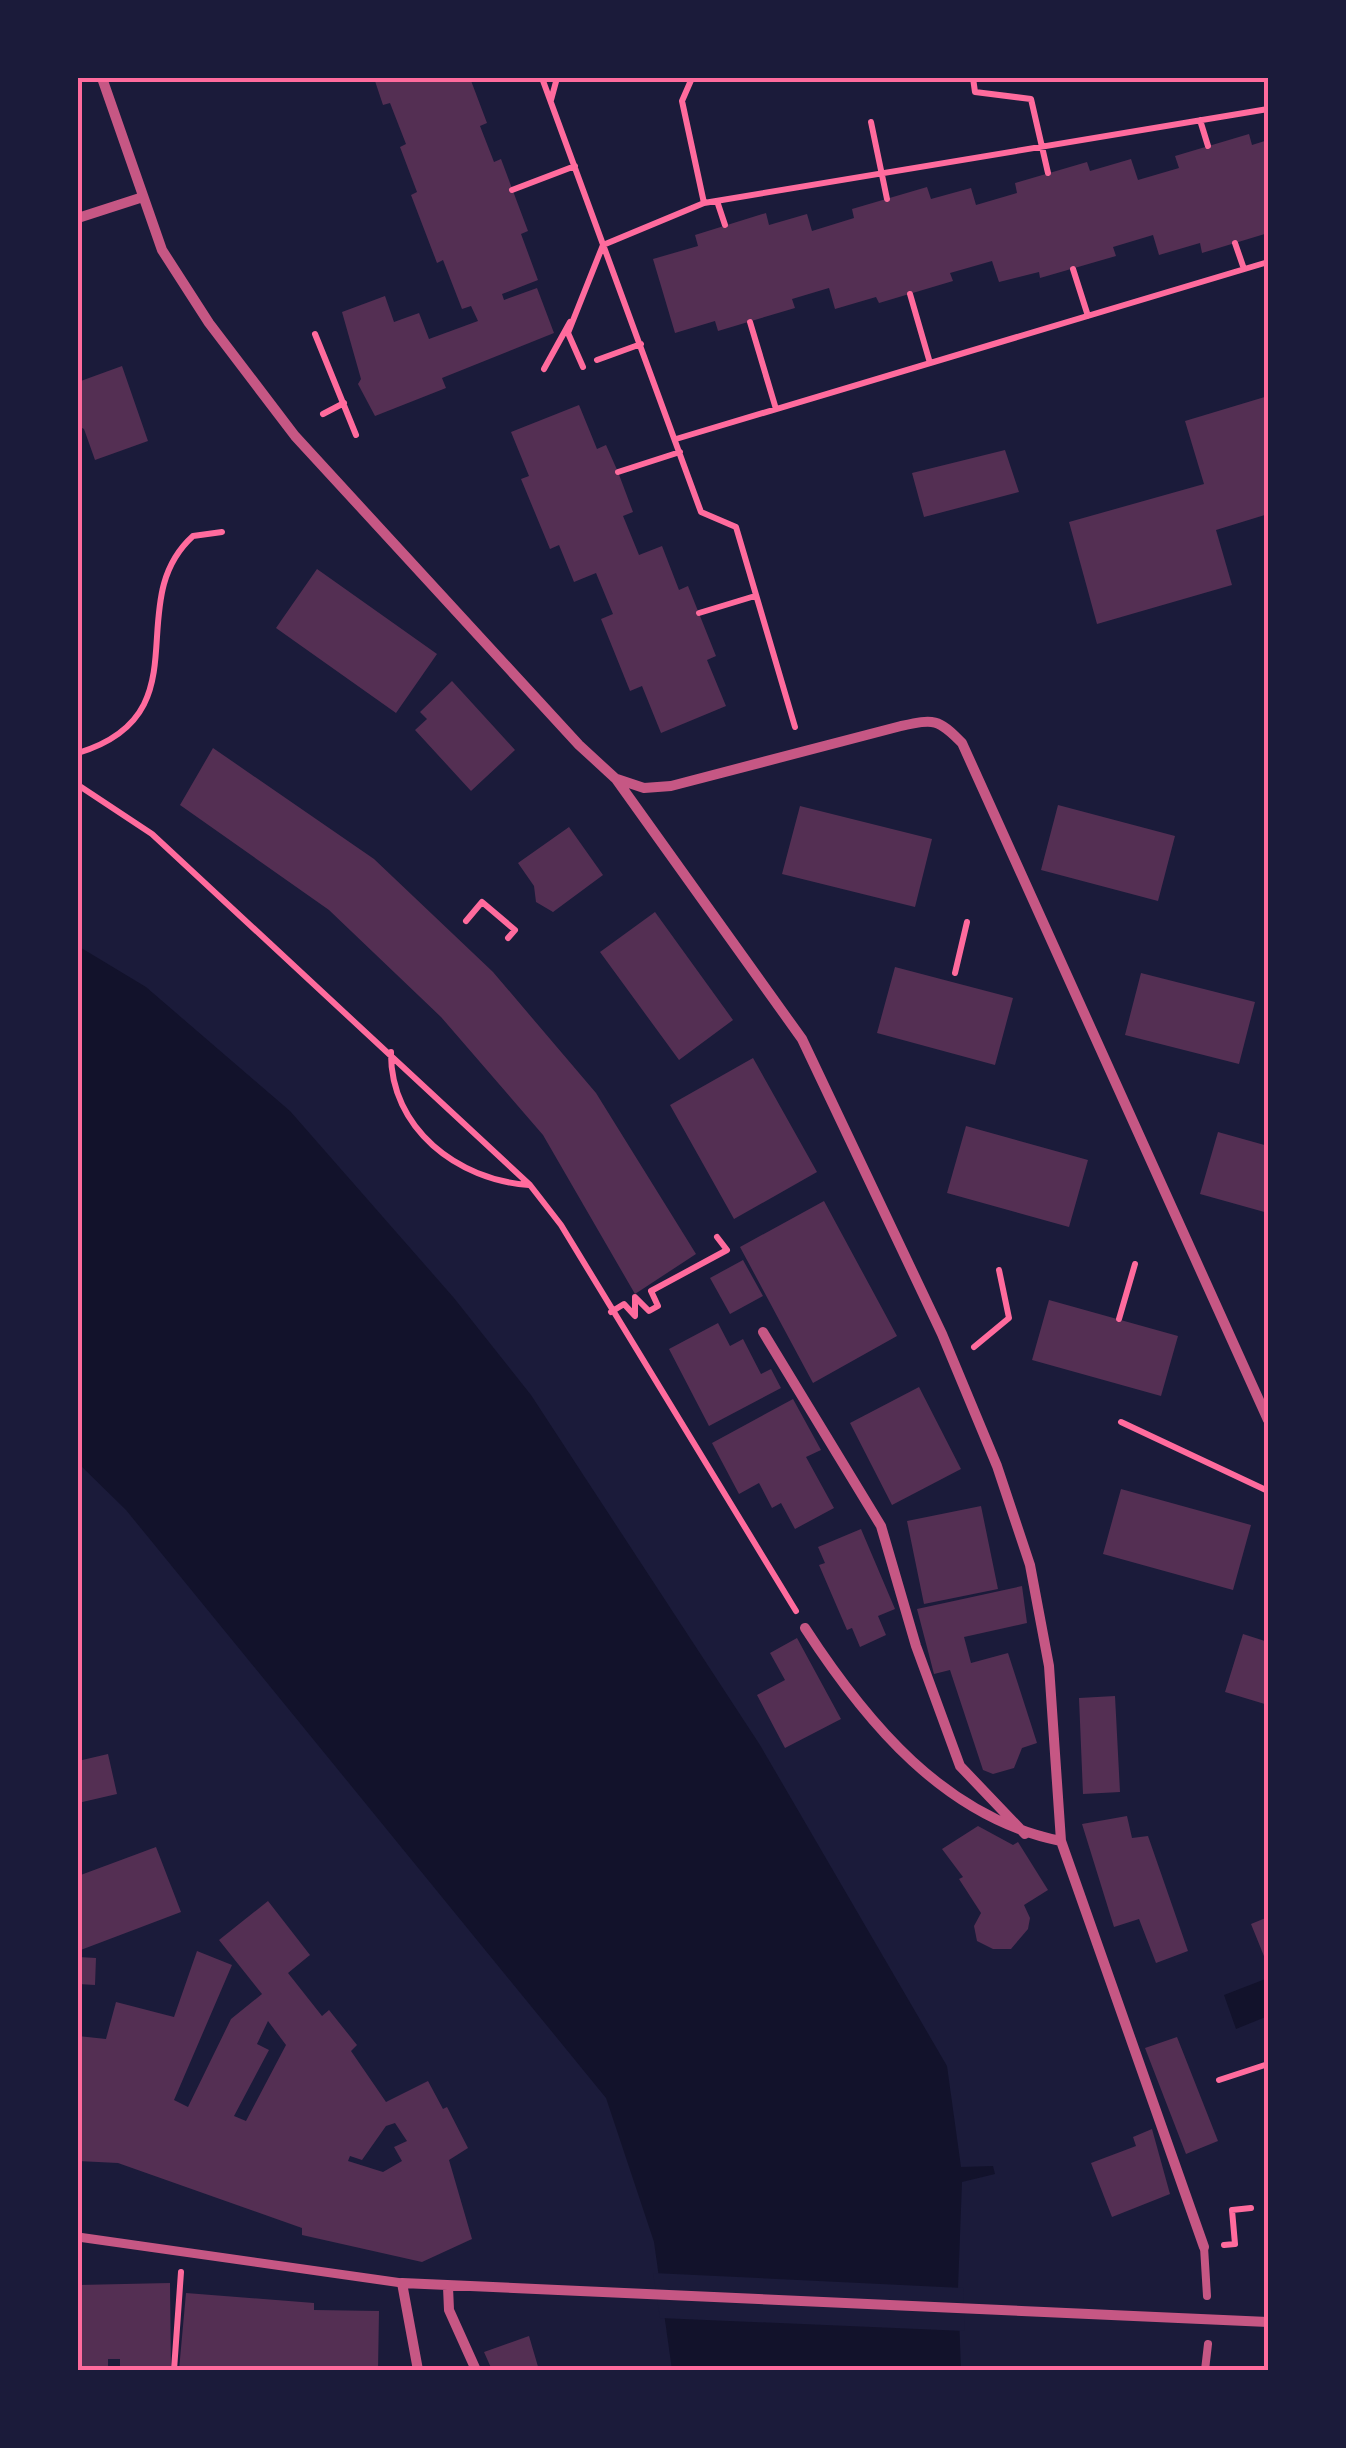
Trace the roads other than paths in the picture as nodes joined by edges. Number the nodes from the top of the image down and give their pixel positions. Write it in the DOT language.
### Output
graph roads {
  1 [pos="102,78"];
  2 [pos="143,197"];
  3 [pos="78,218"];
  4 [pos="616,779"];
  5 [pos="763,1332"];
  6 [pos="1268,1420"];
  7 [pos="805,1628"];
  8 [pos="1025,1834"];
  9 [pos="1061,1841"];
  10 [pos="78,2237"];
  11 [pos="1204,2246"];
  12 [pos="402,2284"];
  13 [pos="448,2286"];
  14 [pos="1207,2296"];
  15 [pos="1268,2322"];
  16 [pos="1208,2344"];
  17 [pos="418,2370"];
  18 [pos="476,2370"];
  19 [pos="1205,2370"];
  1 -- 2 [label="street"];
  2 -- 3 [label="street"];
  2 -- 4 [label="street"];
  4 -- 6 [label="street"];
  4 -- 9 [label="street"];
  5 -- 8 [label="street"];
  7 -- 8 [label="street"];
  8 -- 9 [label="street"];
  9 -- 11 [label="street"];
  10 -- 12 [label="street"];
  11 -- 14 [label="lane"];
  12 -- 13 [label="street"];
  12 -- 17 [label="street"];
  13 -- 15 [label="street"];
  13 -- 18 [label="street"];
  16 -- 19 [label="lane"];
}
